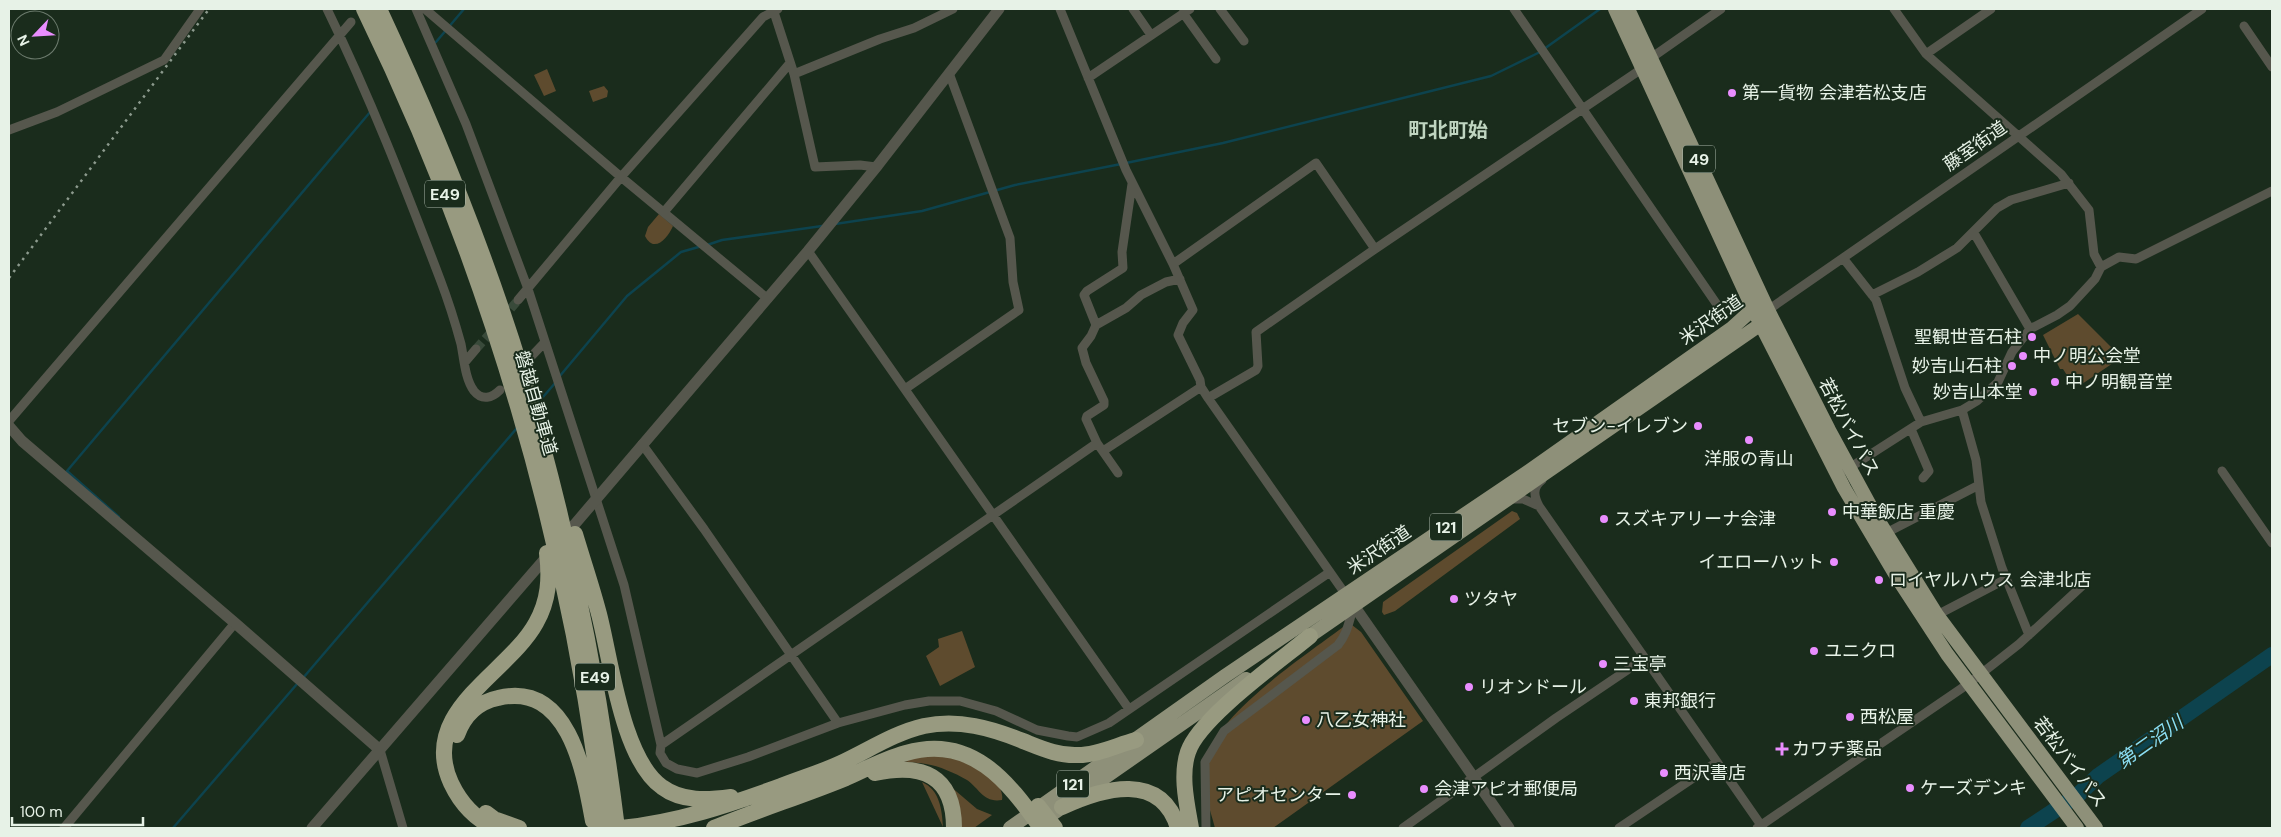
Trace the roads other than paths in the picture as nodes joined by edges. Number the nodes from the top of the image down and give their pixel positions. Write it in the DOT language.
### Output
graph roads {
  1 [pos="200,9"];
  2 [pos="327,9"];
  3 [pos="364,9"];
  4 [pos="379,9"];
  5 [pos="416,9"];
  6 [pos="425,9"];
  7 [pos="775,9"];
  8 [pos="953,9"];
  9 [pos="999,9"];
  10 [pos="1060,9"];
  11 [pos="1133,9"];
  12 [pos="1220,9"];
  13 [pos="1514,9"];
  14 [pos="1616,9"];
  15 [pos="1628,9"];
  16 [pos="1721,9"];
  17 [pos="1894,9"];
  18 [pos="1991,9"];
  19 [pos="2202,9"];
  20 [pos="1186,11"];
  21 [pos="351,22"];
  22 [pos="2244,26"];
  23 [pos="339,35"];
  24 [pos="1151,35"];
  25 [pos="1244,41"];
  26 [pos="1926,54"];
  27 [pos="1216,59"];
  28 [pos="790,63"];
  29 [pos="1647,63"];
  30 [pos="2272,67"];
  31 [pos="949,73"];
  32 [pos="794,74"];
  33 [pos="1088,78"];
  34 [pos="1583,107"];
  35 [pos="9,130"];
  36 [pos="2018,136"];
  37 [pos="876,167"];
  38 [pos="621,177"];
  39 [pos="2069,183"];
  40 [pos="1132,184"];
  41 [pos="2272,191"];
  42 [pos="664,212"];
  43 [pos="1974,233"];
  44 [pos="1375,249"];
  45 [pos="808,251"];
  46 [pos="1843,258"];
  47 [pos="1173,264"];
  48 [pos="2101,267"];
  49 [pos="1180,278"];
  50 [pos="528,289"];
  51 [pos="1872,295"];
  52 [pos="768,299"];
  53 [pos="518,300"];
  54 [pos="1718,306"];
  55 [pos="1753,309"];
  56 [pos="1768,310"];
  57 [pos="1761,324"];
  58 [pos="1096,325"];
  59 [pos="2030,329"];
  60 [pos="545,342"];
  61 [pos="476,349"];
  62 [pos="465,362"];
  63 [pos="514,378"];
  64 [pos="1201,387"];
  65 [pos="905,389"];
  66 [pos="1208,398"];
  67 [pos="1962,410"];
  68 [pos="9,421"];
  69 [pos="1921,422"];
  70 [pos="9,426"];
  71 [pos="1911,429"];
  72 [pos="642,444"];
  73 [pos="1100,447"];
  74 [pos="1576,452"];
  75 [pos="540,466"];
  76 [pos="1843,471"];
  77 [pos="2222,471"];
  78 [pos="1118,474"];
  79 [pos="1923,478"];
  80 [pos="1979,485"];
  81 [pos="597,498"];
  82 [pos="1503,502"];
  83 [pos="1539,506"];
  84 [pos="994,515"];
  85 [pos="556,528"];
  86 [pos="1886,533"];
  87 [pos="571,540"];
  88 [pos="2272,543"];
  89 [pos="553,564"];
  90 [pos="1330,572"];
  91 [pos="2006,579"];
  92 [pos="2082,586"];
  93 [pos="1350,600"];
  94 [pos="1937,615"];
  95 [pos="235,623"];
  96 [pos="2029,635"];
  97 [pos="1310,636"];
  98 [pos="791,656"];
  99 [pos="1646,658"];
  100 [pos="1980,674"];
  101 [pos="1968,684"];
  102 [pos="1129,709"];
  103 [pos="838,723"];
  104 [pos="1136,740"];
  105 [pos="661,745"];
  106 [pos="380,750"];
  107 [pos="1717,762"];
  108 [pos="843,771"];
  109 [pos="1474,778"];
  110 [pos="1020,790"];
  111 [pos="763,800"];
  112 [pos="1062,807"];
  113 [pos="602,810"];
  114 [pos="2073,824"];
  115 [pos="1760,827"];
  116 [pos="64,828"];
  117 [pos="312,828"];
  118 [pos="403,828"];
  119 [pos="495,828"];
  120 [pos="519,828"];
  121 [pos="594,828"];
  122 [pos="604,828"];
  123 [pos="617,828"];
  124 [pos="621,828"];
  125 [pos="673,828"];
  126 [pos="714,828"];
  127 [pos="954,828"];
  128 [pos="1010,828"];
  129 [pos="1032,828"];
  130 [pos="1041,828"];
  131 [pos="1055,828"];
  132 [pos="1178,828"];
  133 [pos="1191,828"];
  134 [pos="1206,828"];
  135 [pos="1403,828"];
  136 [pos="1508,828"];
  137 [pos="1619,828"];
  138 [pos="2096,828"];
  1 -- 35 [label="street"];
  2 -- 23 [label="street"];
  3 -- 63 [label="highway, 磐越自動車道 / E49"];
  4 -- 63 [label="highway, 磐越自動車道 / E49"];
  5 -- 50 [label="street"];
  6 -- 38 [label="street"];
  7 -- 28 [label="street"];
  7 -- 38 [label="street"];
  8 -- 32 [label="street"];
  9 -- 31 [label="street"];
  10 -- 33 [label="street"];
  11 -- 24 [label="street"];
  12 -- 25 [label="street"];
  13 -- 34 [label="street"];
  14 -- 29 [label="highway, 若松バイパス / 49"];
  15 -- 29 [label="highway, 若松バイパス / 49"];
  16 -- 29 [label="street"];
  17 -- 26 [label="street"];
  18 -- 26 [label="street"];
  19 -- 36 [label="street, 藤室街道"];
  20 -- 24 [label="street"];
  20 -- 27 [label="street"];
  21 -- 23 [label="street"];
  22 -- 30 [label="street"];
  23 -- 62 [label="street"];
  23 -- 68 [label="street"];
  24 -- 33 [label="street"];
  26 -- 36 [label="street"];
  28 -- 32 [label="street"];
  28 -- 42 [label="street"];
  29 -- 34 [label="street"];
  29 -- 55 [label="highway, 若松バイパス / 49"];
  29 -- 56 [label="highway, 若松バイパス / 49"];
  31 -- 37 [label="street"];
  31 -- 65 [label="street"];
  32 -- 37 [label="street"];
  33 -- 40 [label="street"];
  34 -- 44 [label="street"];
  34 -- 54 [label="street"];
  36 -- 39 [label="street"];
  36 -- 46 [label="street, 藤室街道"];
  37 -- 45 [label="street"];
  38 -- 42 [label="street"];
  38 -- 50 [label="street"];
  39 -- 43 [label="street"];
  39 -- 48 [label="street"];
  40 -- 47 [label="street"];
  40 -- 58 [label="street"];
  41 -- 48 [label="street"];
  42 -- 52 [label="street"];
  43 -- 51 [label="street"];
  43 -- 59 [label="street"];
  44 -- 47 [label="street"];
  44 -- 66 [label="street"];
  45 -- 52 [label="street"];
  45 -- 65 [label="street"];
  46 -- 51 [label="street"];
  46 -- 56 [label="street, 藤室街道"];
  47 -- 49 [label="street"];
  48 -- 59 [label="street"];
  49 -- 58 [label="street"];
  49 -- 64 [label="street"];
  50 -- 53 [label="street"];
  50 -- 60 [label="street"];
  51 -- 69 [label="street"];
  52 -- 72 [label="street"];
  55 -- 56 [label="highway, 米沢街道"];
  55 -- 57 [label="highway, 若松バイパス / 49"];
  55 -- 93 [label="highway, 米沢街道 / 121"];
  56 -- 57 [label="highway, 米沢街道 / 121"];
  56 -- 76 [label="highway, 若松バイパス / 49"];
  57 -- 74 [label="highway, 米沢街道 / 121"];
  57 -- 76 [label="highway, 若松バイパス / 49"];
  58 -- 73 [label="street"];
  59 -- 67 [label="street"];
  60 -- 63 [label="street"];
  60 -- 81 [label="street"];
  61 -- 62 [label="street"];
  62 -- 63 [label="street"];
  63 -- 75 [label="highway, 磐越自動車道 / E49"];
  63 -- 75 [label="highway, 磐越自動車道 / E49"];
  64 -- 66 [label="street"];
  64 -- 73 [label="street"];
  65 -- 84 [label="street"];
  66 -- 90 [label="street"];
  67 -- 69 [label="street"];
  67 -- 80 [label="street"];
  69 -- 71 [label="street"];
  70 -- 95 [label="street"];
  71 -- 76 [label="street"];
  71 -- 79 [label="street"];
  72 -- 81 [label="street"];
  72 -- 98 [label="street"];
  73 -- 78 [label="street"];
  73 -- 84 [label="street"];
  74 -- 82 [label="highway, 米沢街道 / 121"];
  74 -- 83 [label="street"];
  75 -- 85 [label="highway, 磐越自動車道 / E49"];
  75 -- 85 [label="highway"];
  76 -- 86 [label="highway, 若松バイパス / 49"];
  76 -- 101 [label="highway, 若松バイパス / 49"];
  77 -- 88 [label="street"];
  80 -- 86 [label="street"];
  80 -- 91 [label="street"];
  81 -- 105 [label="street"];
  81 -- 106 [label="street"];
  82 -- 83 [label="street"];
  82 -- 93 [label="highway, 米沢街道 / 121"];
  83 -- 99 [label="street"];
  84 -- 98 [label="street"];
  84 -- 102 [label="street"];
  85 -- 87 [label="highway, 磐越自動車道 / E49"];
  85 -- 89 [label="highway"];
  86 -- 94 [label="highway, 若松バイパス / 49"];
  87 -- 111 [label="highway"];
  87 -- 113 [label="highway, 磐越自動車道 / E49"];
  89 -- 113 [label="highway, 磐越自動車道 / E49"];
  89 -- 119 [label="highway"];
  90 -- 93 [label="street"];
  90 -- 102 [label="street"];
  91 -- 94 [label="street"];
  91 -- 96 [label="street"];
  92 -- 96 [label="street"];
  93 -- 97 [label="highway, 米沢街道 / 121"];
  93 -- 104 [label="highway, 米沢街道 / 121"];
  93 -- 109 [label="street"];
  93 -- 134 [label="street"];
  94 -- 100 [label="highway, 若松バイパス / 49"];
  95 -- 106 [label="street"];
  95 -- 116 [label="street"];
  96 -- 100 [label="street"];
  97 -- 112 [label="highway, 米沢街道 / 121"];
  97 -- 133 [label="highway"];
  98 -- 103 [label="street"];
  98 -- 105 [label="street"];
  99 -- 107 [label="street"];
  99 -- 109 [label="street"];
  100 -- 101 [label="street"];
  100 -- 138 [label="highway, 若松バイパス / 49"];
  101 -- 114 [label="highway, 若松バイパス / 49"];
  101 -- 115 [label="street"];
  102 -- 103 [label="street"];
  103 -- 105 [label="street"];
  104 -- 108 [label="highway"];
  104 -- 128 [label="highway, 米沢街道 / 121"];
  106 -- 117 [label="street"];
  106 -- 118 [label="street"];
  107 -- 115 [label="street"];
  107 -- 137 [label="street"];
  108 -- 110 [label="highway"];
  108 -- 111 [label="highway"];
  108 -- 127 [label="highway"];
  109 -- 135 [label="street"];
  109 -- 136 [label="street"];
  110 -- 130 [label="highway"];
  110 -- 131 [label="highway"];
  111 -- 124 [label="highway"];
  111 -- 125 [label="highway"];
  111 -- 126 [label="highway"];
  112 -- 129 [label="highway, 米沢街道 / 121"];
  112 -- 132 [label="highway"];
  113 -- 120 [label="highway"];
  113 -- 121 [label="highway"];
  113 -- 122 [label="highway, 磐越自動車道 / E49"];
  113 -- 123 [label="highway, 磐越自動車道 / E49"];
}
